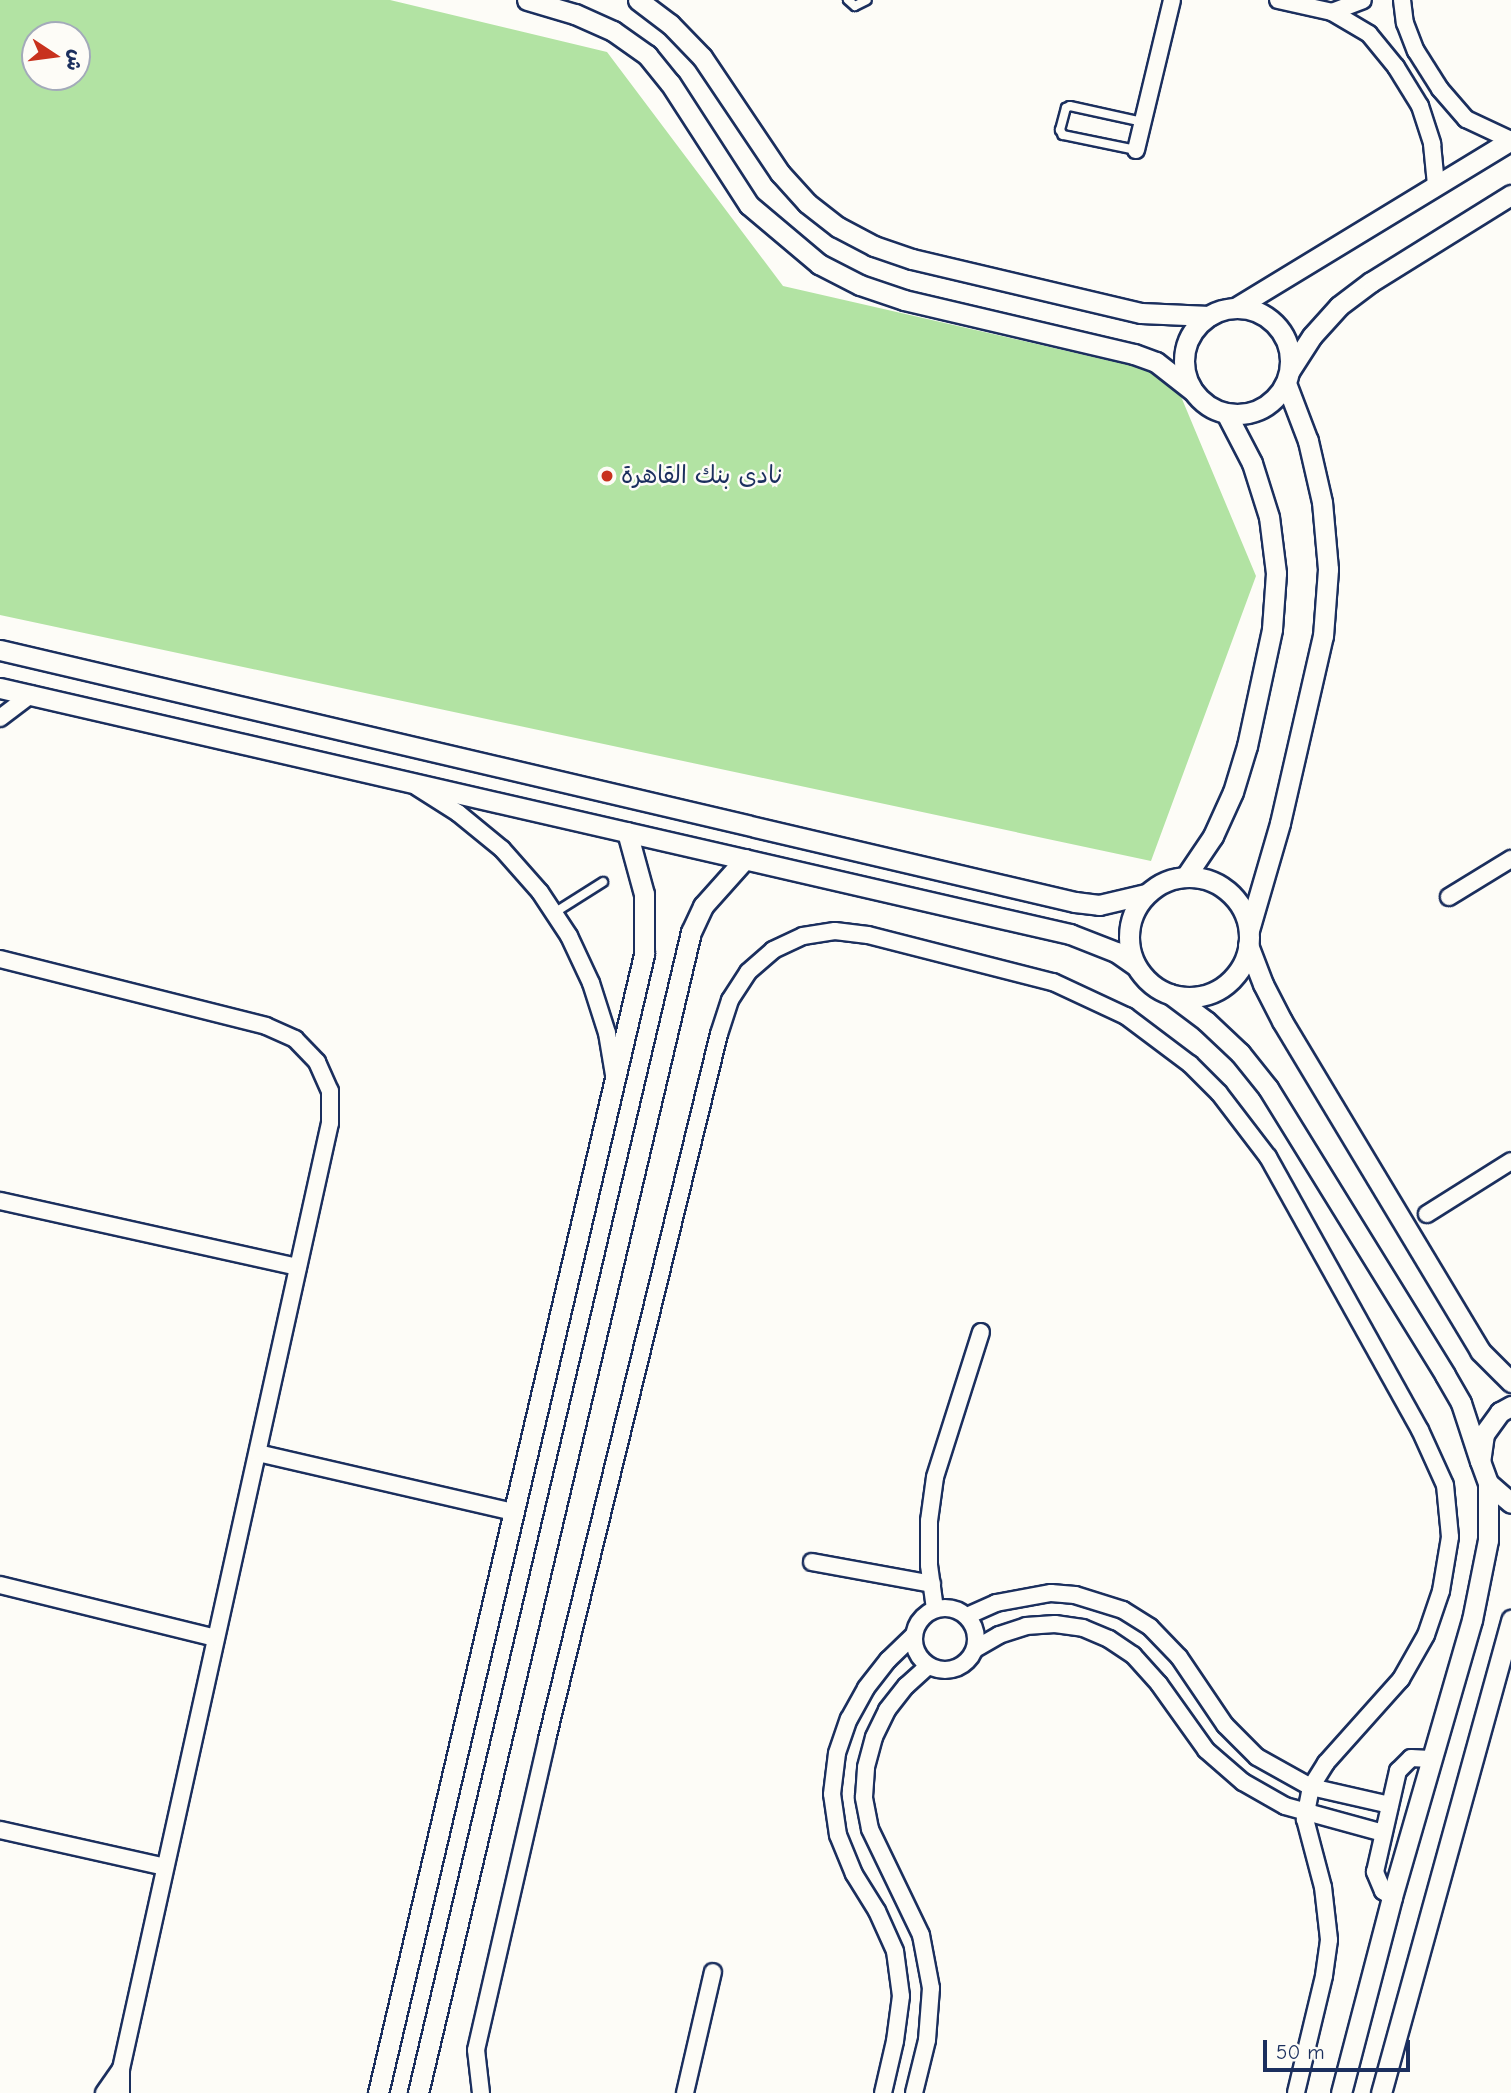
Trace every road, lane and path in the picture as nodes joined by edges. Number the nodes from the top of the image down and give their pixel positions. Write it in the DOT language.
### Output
graph roads {
  1 [pos="527,0"];
  2 [pos="638,0"];
  3 [pos="848,0"];
  4 [pos="867,0"];
  5 [pos="1172,0"];
  6 [pos="1278,0"];
  7 [pos="1363,0"];
  8 [pos="1402,0"];
  9 [pos="1332,12"];
  10 [pos="1143,122"];
  11 [pos="1511,140"];
  12 [pos="1136,150"];
  13 [pos="1436,185"];
  14 [pos="1511,195"];
  15 [pos="1235,308"];
  16 [pos="1209,316"];
  17 [pos="1288,376"];
  18 [pos="1193,391"];
  19 [pos="1226,413"];
  20 [pos="0,650"];
  21 [pos="0,688"];
  22 [pos="31,695"];
  23 [pos="0,718"];
  24 [pos="409,782"];
  25 [pos="627,832"];
  26 [pos="745,859"];
  27 [pos="1511,859"];
  28 [pos="1186,876"];
  29 [pos="603,882"];
  30 [pos="1146,894"];
  31 [pos="1449,897"];
  32 [pos="554,913"];
  33 [pos="1249,937"];
  34 [pos="0,960"];
  35 [pos="1136,966"];
  36 [pos="1170,994"];
  37 [pos="616,1085"];
  38 [pos="1511,1161"];
  39 [pos="0,1201"];
  40 [pos="1427,1214"];
  41 [pos="298,1267"];
  42 [pos="981,1332"];
  43 [pos="1511,1382"];
  44 [pos="1511,1406"];
  45 [pos="258,1453"];
  46 [pos="1480,1461"];
  47 [pos="1488,1483"];
  48 [pos="1511,1503"];
  49 [pos="514,1512"];
  50 [pos="812,1562"];
  51 [pos="932,1584"];
  52 [pos="0,1585"];
  53 [pos="935,1609"];
  54 [pos="967,1616"];
  55 [pos="1511,1619"];
  56 [pos="914,1635"];
  57 [pos="216,1638"];
  58 [pos="975,1649"];
  59 [pos="928,1666"];
  60 [pos="1430,1759"];
  61 [pos="1311,1787"];
  62 [pos="1390,1805"];
  63 [pos="1306,1812"];
  64 [pos="0,1830"];
  65 [pos="1383,1833"];
  66 [pos="165,1867"];
  67 [pos="1392,1897"];
  68 [pos="713,1972"];
  69 [pos="121,2069"];
  70 [pos="104,2093"];
  71 [pos="121,2093"];
  72 [pos="378,2093"];
  73 [pos="418,2093"];
  74 [pos="481,2093"];
  75 [pos="685,2093"];
  76 [pos="883,2093"];
  77 [pos="914,2093"];
  78 [pos="1296,2093"];
  79 [pos="1341,2093"];
  80 [pos="1381,2093"];
  1 -- 18 [label="street"];
  2 -- 16 [label="street"];
  3 -- 4 [label="lane"];
  5 -- 10 [label="street"];
  6 -- 9 [label="street"];
  7 -- 9 [label="street"];
  8 -- 11 [label="street"];
  9 -- 13 [label="street"];
  10 -- 12 [label="street"];
  10 -- 12 [label="lane"];
  11 -- 13 [label="street"];
  13 -- 15 [label="street"];
  14 -- 17 [label="street"];
  15 -- 16 [label="street"];
  15 -- 17 [label="street"];
  16 -- 18 [label="street"];
  17 -- 19 [label="street"];
  17 -- 33 [label="street"];
  18 -- 19 [label="street"];
  19 -- 28 [label="street"];
  20 -- 30 [label="street"];
  21 -- 22 [label="street"];
  22 -- 23 [label="street"];
  22 -- 24 [label="street"];
  24 -- 25 [label="street"];
  24 -- 32 [label="street"];
  25 -- 26 [label="street"];
  25 -- 37 [label="street"];
  26 -- 35 [label="street"];
  26 -- 73 [label="street"];
  27 -- 31 [label="street"];
  28 -- 30 [label="street"];
  28 -- 33 [label="street"];
  29 -- 32 [label="lane"];
  30 -- 35 [label="street"];
  32 -- 37 [label="street"];
  33 -- 36 [label="street"];
  33 -- 43 [label="street"];
  34 -- 41 [label="street"];
  35 -- 36 [label="street"];
  36 -- 46 [label="street"];
  37 -- 49 [label="street"];
  38 -- 40 [label="street"];
  39 -- 41 [label="street"];
  41 -- 45 [label="street"];
  42 -- 51 [label="street"];
  44 -- 46 [label="street"];
  45 -- 49 [label="street"];
  45 -- 57 [label="street"];
  46 -- 47 [label="street"];
  47 -- 48 [label="street"];
  47 -- 60 [label="street"];
  49 -- 72 [label="street"];
  50 -- 51 [label="street"];
  51 -- 53 [label="street"];
  52 -- 57 [label="street"];
  53 -- 54 [label="street"];
  53 -- 56 [label="street"];
  54 -- 58 [label="street"];
  54 -- 61 [label="street"];
  55 -- 80 [label="street"];
  56 -- 59 [label="street"];
  56 -- 76 [label="street"];
  57 -- 66 [label="street"];
  58 -- 59 [label="street"];
  58 -- 63 [label="street"];
  59 -- 77 [label="street"];
  60 -- 62 [label="street"];
  60 -- 67 [label="street"];
  61 -- 62 [label="street"];
  61 -- 63 [label="street"];
  61 -- 74 [label="street"];
  62 -- 65 [label="street"];
  63 -- 65 [label="street"];
  63 -- 78 [label="street"];
  64 -- 66 [label="street"];
  65 -- 67 [label="street"];
  66 -- 69 [label="street"];
  67 -- 79 [label="street"];
  68 -- 75 [label="street"];
  69 -- 70 [label="street"];
  69 -- 71 [label="street"];
}
